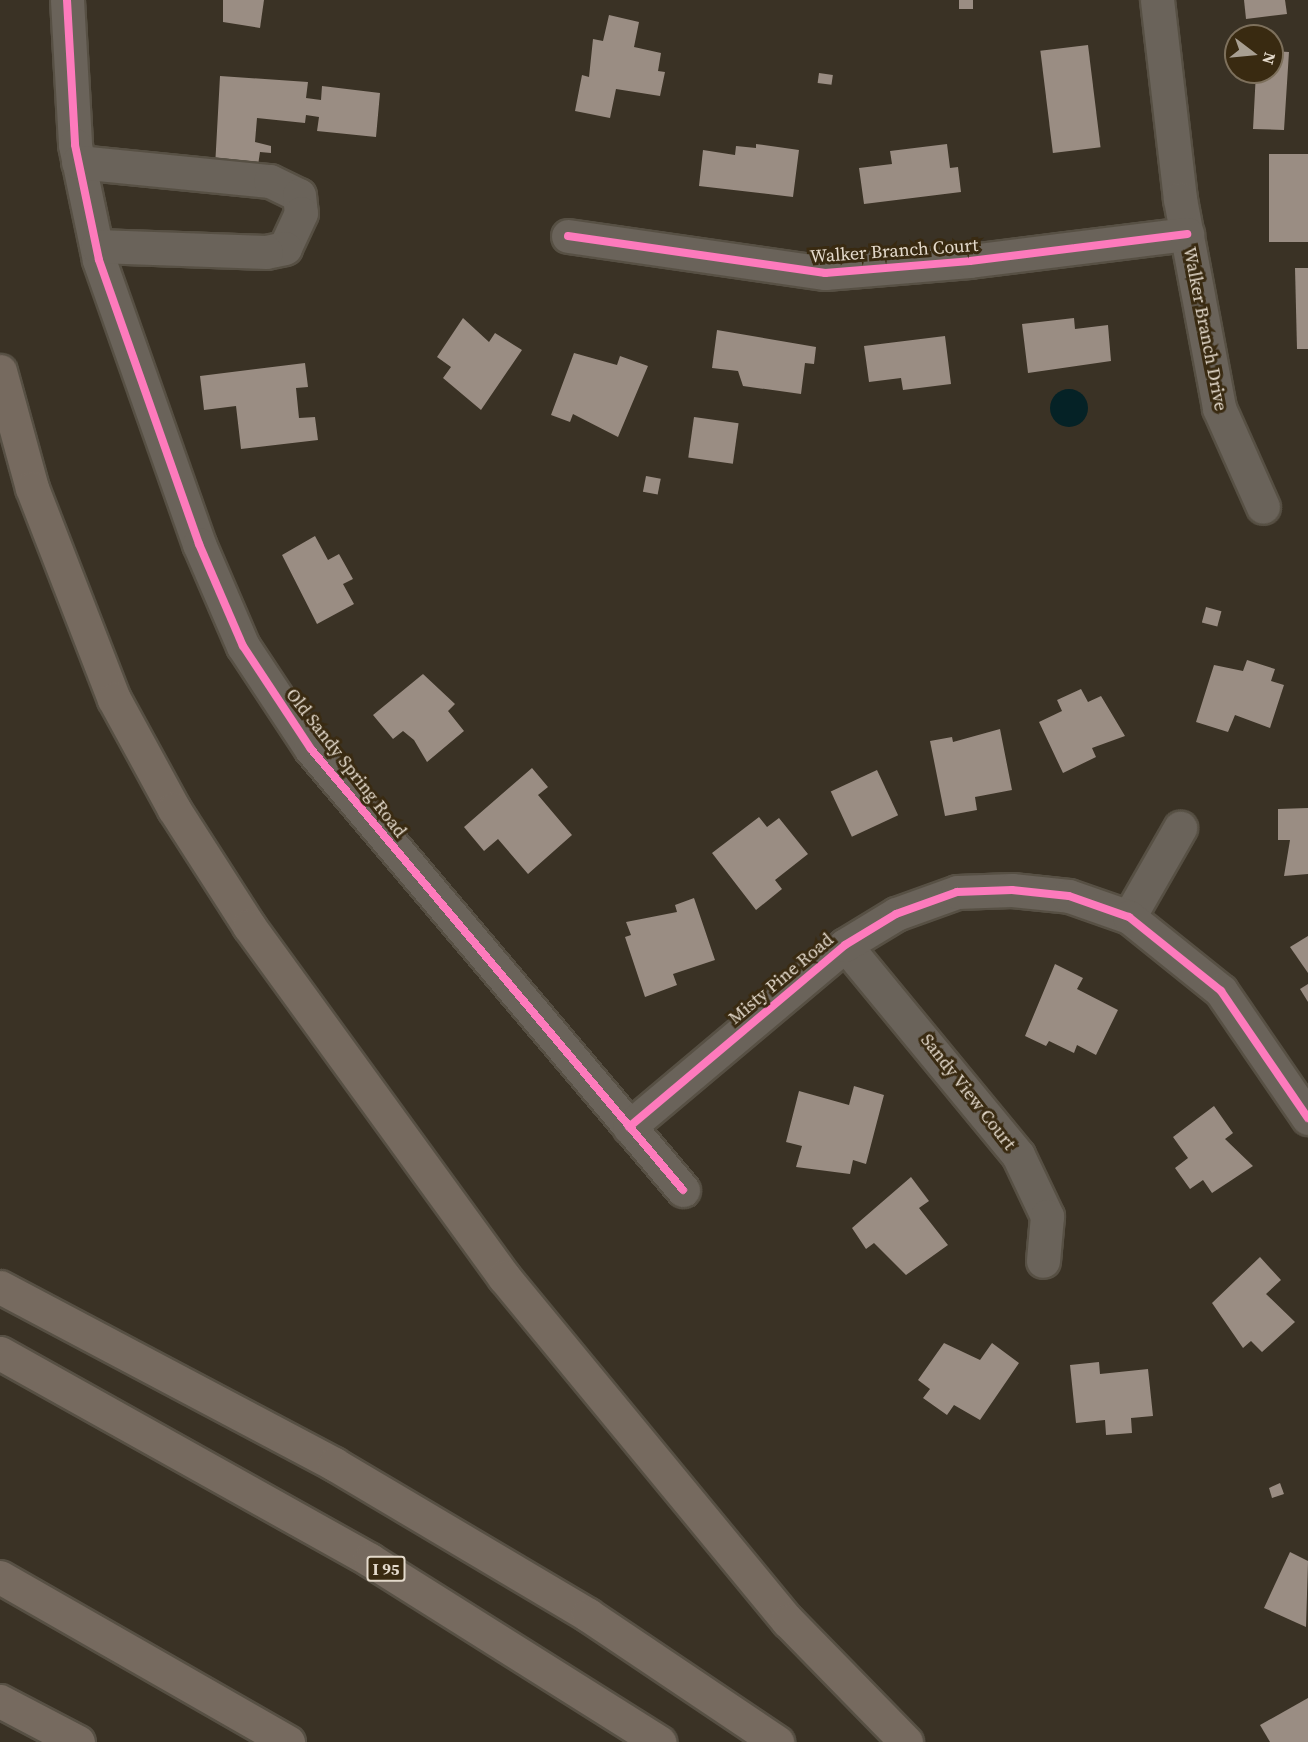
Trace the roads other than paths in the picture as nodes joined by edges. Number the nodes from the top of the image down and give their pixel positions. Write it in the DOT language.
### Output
graph roads {
  1 [pos="67,0"];
  2 [pos="1157,0"];
  3 [pos="78,162"];
  4 [pos="1187,234"];
  5 [pos="568,236"];
  6 [pos="97,246"];
  7 [pos="0,371"];
  8 [pos="1263,507"];
  9 [pos="1180,828"];
  10 [pos="1129,917"];
  11 [pos="845,945"];
  12 [pos="1308,1118"];
  13 [pos="629,1127"];
  14 [pos="683,1190"];
  15 [pos="1043,1261"];
  16 [pos="0,1287"];
  17 [pos="0,1353"];
  18 [pos="0,1576"];
  19 [pos="7,1705"];
  20 [pos="69,1742"];
  21 [pos="78,1742"];
  22 [pos="288,1742"];
  23 [pos="659,1742"];
  24 [pos="777,1742"];
  25 [pos="906,1742"];
  1 -- 3 [label="street, Old Sandy Spring Road"];
  2 -- 4 [label="street, Walker Branch Drive"];
  3 -- 6 [label="street, Old Sandy Spring Road"];
  3 -- 6 [label="street"];
  4 -- 5 [label="street, Walker Branch Court"];
  4 -- 8 [label="street, Walker Branch Drive"];
  6 -- 13 [label="street, Old Sandy Spring Road"];
  7 -- 25 [label="highway"];
  9 -- 10 [label="street"];
  10 -- 11 [label="street, Misty Pine Road"];
  10 -- 12 [label="street, Misty Pine Road"];
  11 -- 13 [label="street, Misty Pine Road"];
  11 -- 15 [label="street, Sandy View Court"];
  13 -- 14 [label="street, Old Sandy Spring Road"];
  16 -- 24 [label="highway"];
  17 -- 23 [label="highway, I 95"];
  18 -- 22 [label="highway"];
  19 -- 20 [label="highway"];
  19 -- 21 [label="highway"];
}
